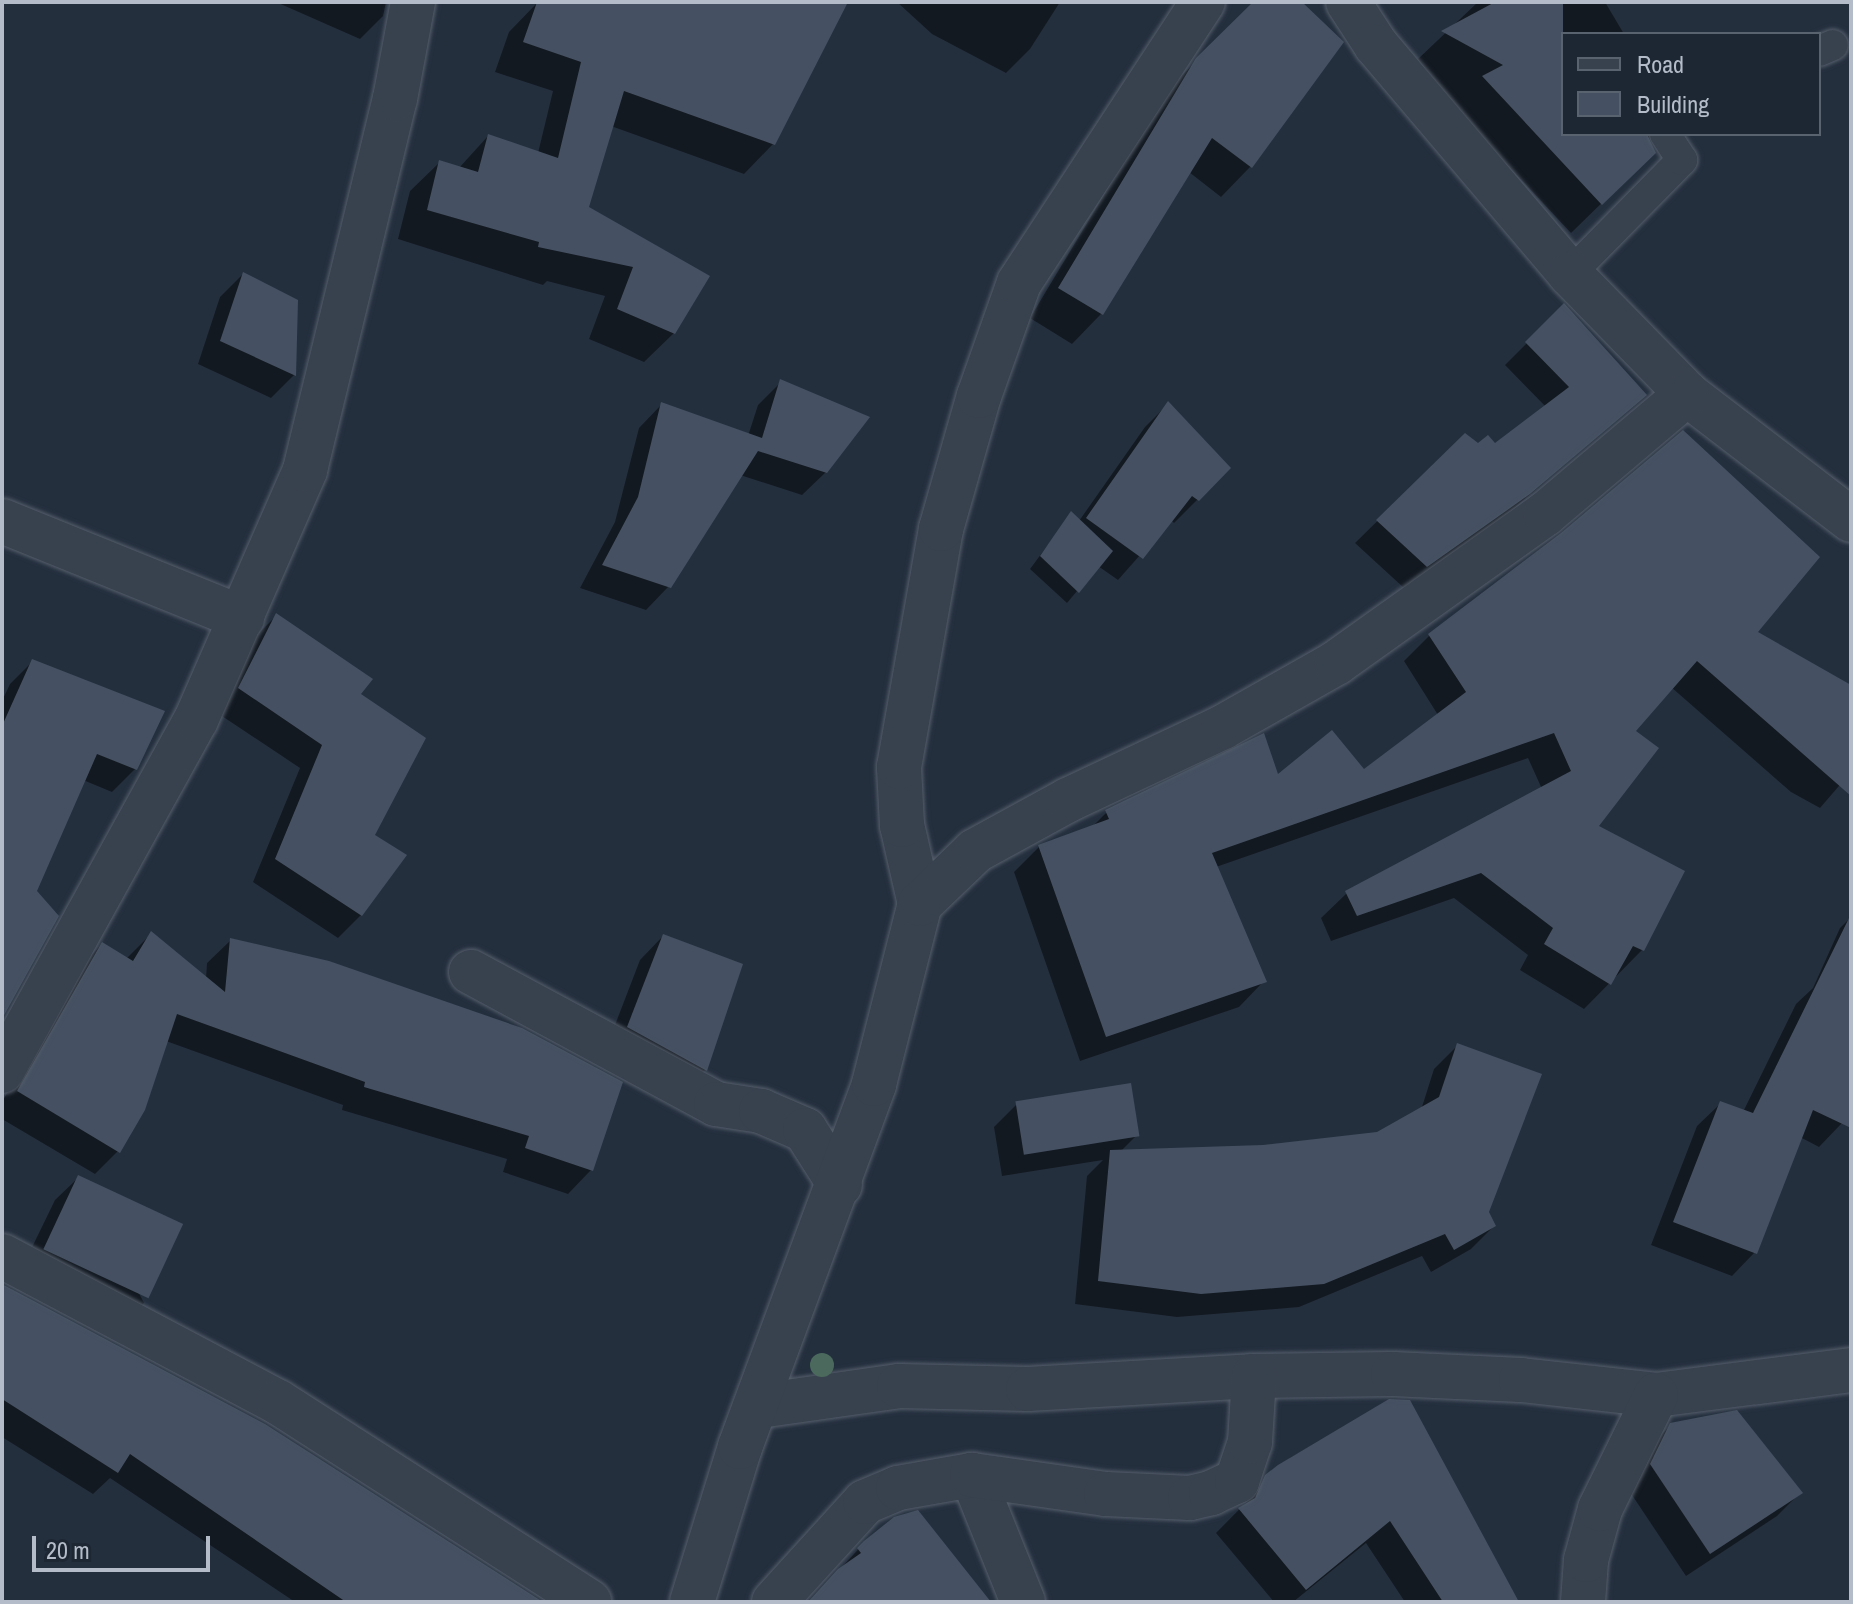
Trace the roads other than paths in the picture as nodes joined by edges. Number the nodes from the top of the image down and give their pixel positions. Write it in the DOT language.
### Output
graph roads {
  1 [pos="413,2"];
  2 [pos="1203,2"];
  3 [pos="1348,2"];
  4 [pos="1666,136"];
  5 [pos="1570,274"];
  6 [pos="1687,394"];
  7 [pos="1851,520"];
  8 [pos="2,521"];
  9 [pos="242,618"];
  10 [pos="920,904"];
  11 [pos="471,972"];
  12 [pos="2,1071"];
  13 [pos="840,1185"];
  14 [pos="2,1256"];
  15 [pos="1851,1370"];
  16 [pos="1254,1376"];
  17 [pos="1656,1395"];
  18 [pos="759,1406"];
  19 [pos="972,1475"];
  20 [pos="589,1602"];
  21 [pos="692,1602"];
  22 [pos="774,1602"];
  23 [pos="1023,1602"];
  24 [pos="1583,1602"];
  1 -- 9 [label="street"];
  2 -- 10 [label="street"];
  3 -- 5 [label="street"];
  4 -- 5 [label="lane"];
  5 -- 6 [label="street"];
  6 -- 7 [label="street"];
  6 -- 10 [label="street"];
  8 -- 9 [label="street"];
  9 -- 12 [label="street"];
  10 -- 13 [label="street"];
  11 -- 13 [label="street"];
  13 -- 18 [label="street"];
  14 -- 20 [label="street"];
  15 -- 17 [label="street"];
  16 -- 17 [label="street"];
  16 -- 18 [label="street"];
  16 -- 19 [label="street"];
  17 -- 24 [label="street"];
  18 -- 21 [label="street"];
  19 -- 22 [label="street"];
  19 -- 23 [label="street"];
}
